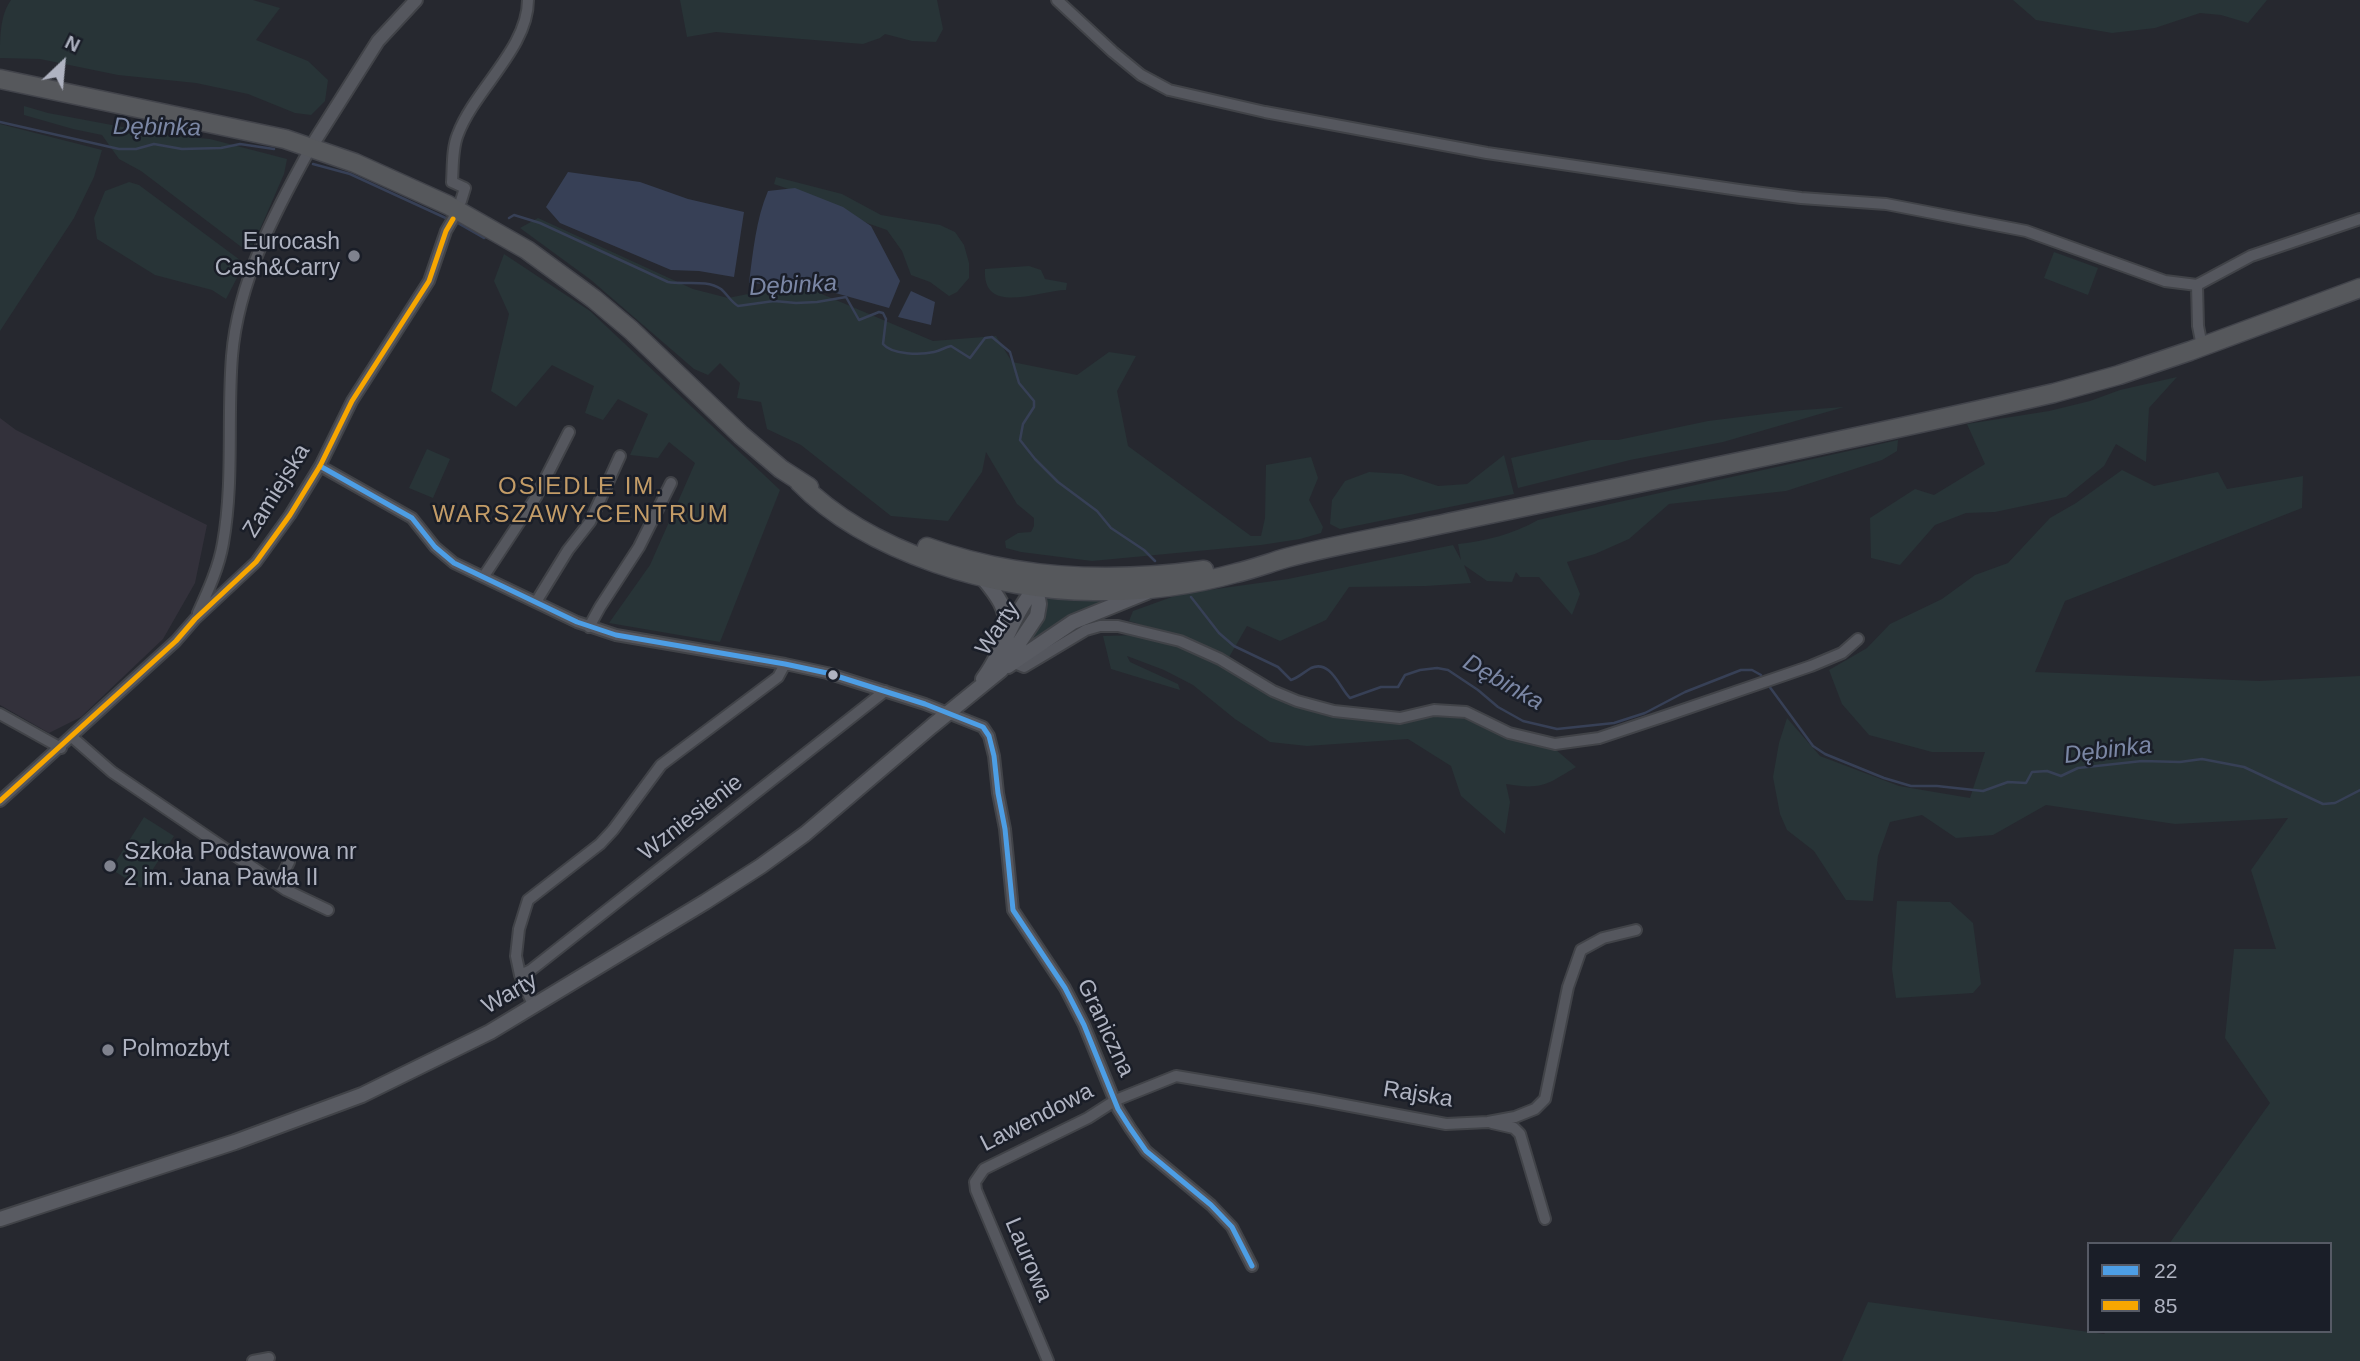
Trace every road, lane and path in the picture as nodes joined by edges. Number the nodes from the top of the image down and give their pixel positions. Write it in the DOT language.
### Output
graph roads {
  1 [pos="416,0"];
  2 [pos="528,0"];
  3 [pos="1057,0"];
  4 [pos="6,80"];
  5 [pos="311,147"];
  6 [pos="461,201"];
  7 [pos="453,219"];
  8 [pos="2360,219"];
  9 [pos="2197,285"];
  10 [pos="2360,288"];
  11 [pos="2202,346"];
  12 [pos="569,432"];
  13 [pos="620,456"];
  14 [pos="320,466"];
  15 [pos="671,483"];
  16 [pos="843,513"];
  17 [pos="214,576"];
  18 [pos="484,576"];
  19 [pos="982,578"];
  20 [pos="1187,578"];
  21 [pos="1037,580"];
  22 [pos="233,586"];
  23 [pos="1153,589"];
  24 [pos="536,602"];
  25 [pos="195,619"];
  26 [pos="589,627"];
  27 [pos="1007,633"];
  28 [pos="1858,639"];
  29 [pos="785,664"];
  30 [pos="1007,666"];
  31 [pos="976,689"];
  32 [pos="886,691"];
  33 [pos="947,713"];
  34 [pos="0,715"];
  35 [pos="72,737"];
  36 [pos="61,748"];
  37 [pos="0,801"];
  38 [pos="289,862"];
  39 [pos="282,887"];
  40 [pos="328,910"];
  41 [pos="1636,930"];
  42 [pos="520,975"];
  43 [pos="534,1007"];
  44 [pos="1116,1100"];
  45 [pos="1488,1122"];
  46 [pos="978,1175"];
  47 [pos="0,1219"];
  48 [pos="1545,1219"];
  49 [pos="1252,1266"];
  50 [pos="269,1358"];
  51 [pos="253,1361"];
  52 [pos="1048,1361"];
  1 -- 5 [label="street"];
  2 -- 6 [label="street"];
  3 -- 9 [label="street"];
  4 -- 5 [label="highway"];
  5 -- 16 [label="highway"];
  5 -- 17 [label="street"];
  7 -- 14 [label="street, Zamiejska"];
  8 -- 9 [label="street"];
  9 -- 11 [label="street"];
  10 -- 11 [label="highway"];
  11 -- 20 [label="highway"];
  12 -- 18 [label="street"];
  13 -- 24 [label="street"];
  14 -- 18 [label="street"];
  14 -- 22 [label="street, Zamiejska"];
  15 -- 26 [label="street"];
  16 -- 19 [label="highway"];
  16 -- 21 [label="highway"];
  17 -- 22 [label="street"];
  17 -- 25 [label="street"];
  18 -- 24 [label="street"];
  19 -- 21 [label="highway"];
  19 -- 27 [label="main road"];
  20 -- 21 [label="highway"];
  20 -- 23 [label="highway"];
  21 -- 23 [label="highway"];
  21 -- 27 [label="main road, Warty"];
  21 -- 30 [label="main road, Warty"];
  22 -- 25 [label="street, Zamiejska"];
  23 -- 30 [label="main road"];
  24 -- 26 [label="street"];
  25 -- 35 [label="street, Zamiejska"];
  26 -- 29 [label="street"];
  27 -- 31 [label="main road, Warty"];
  28 -- 30 [label="street"];
  29 -- 32 [label="street"];
  29 -- 42 [label="street"];
  30 -- 31 [label="main road, Warty"];
  31 -- 33 [label="main road, Warty"];
  32 -- 33 [label="street"];
  32 -- 42 [label="street, Wzniesienie"];
  33 -- 43 [label="main road, Warty"];
  33 -- 44 [label="street, Graniczna"];
  34 -- 36 [label="street"];
  35 -- 36 [label="street, Zamiejska"];
  35 -- 39 [label="street"];
  36 -- 37 [label="street, Zamiejska"];
  38 -- 39 [label="street"];
  39 -- 40 [label="street"];
  41 -- 45 [label="street, Rajska"];
  42 -- 43 [label="street"];
  43 -- 47 [label="main road, Warty"];
  44 -- 45 [label="street, Rajska"];
  44 -- 46 [label="street, Lawendowa"];
  44 -- 49 [label="street, Graniczna"];
  45 -- 48 [label="street"];
  46 -- 52 [label="street, Laurowa"];
  50 -- 51 [label="street"];
}
